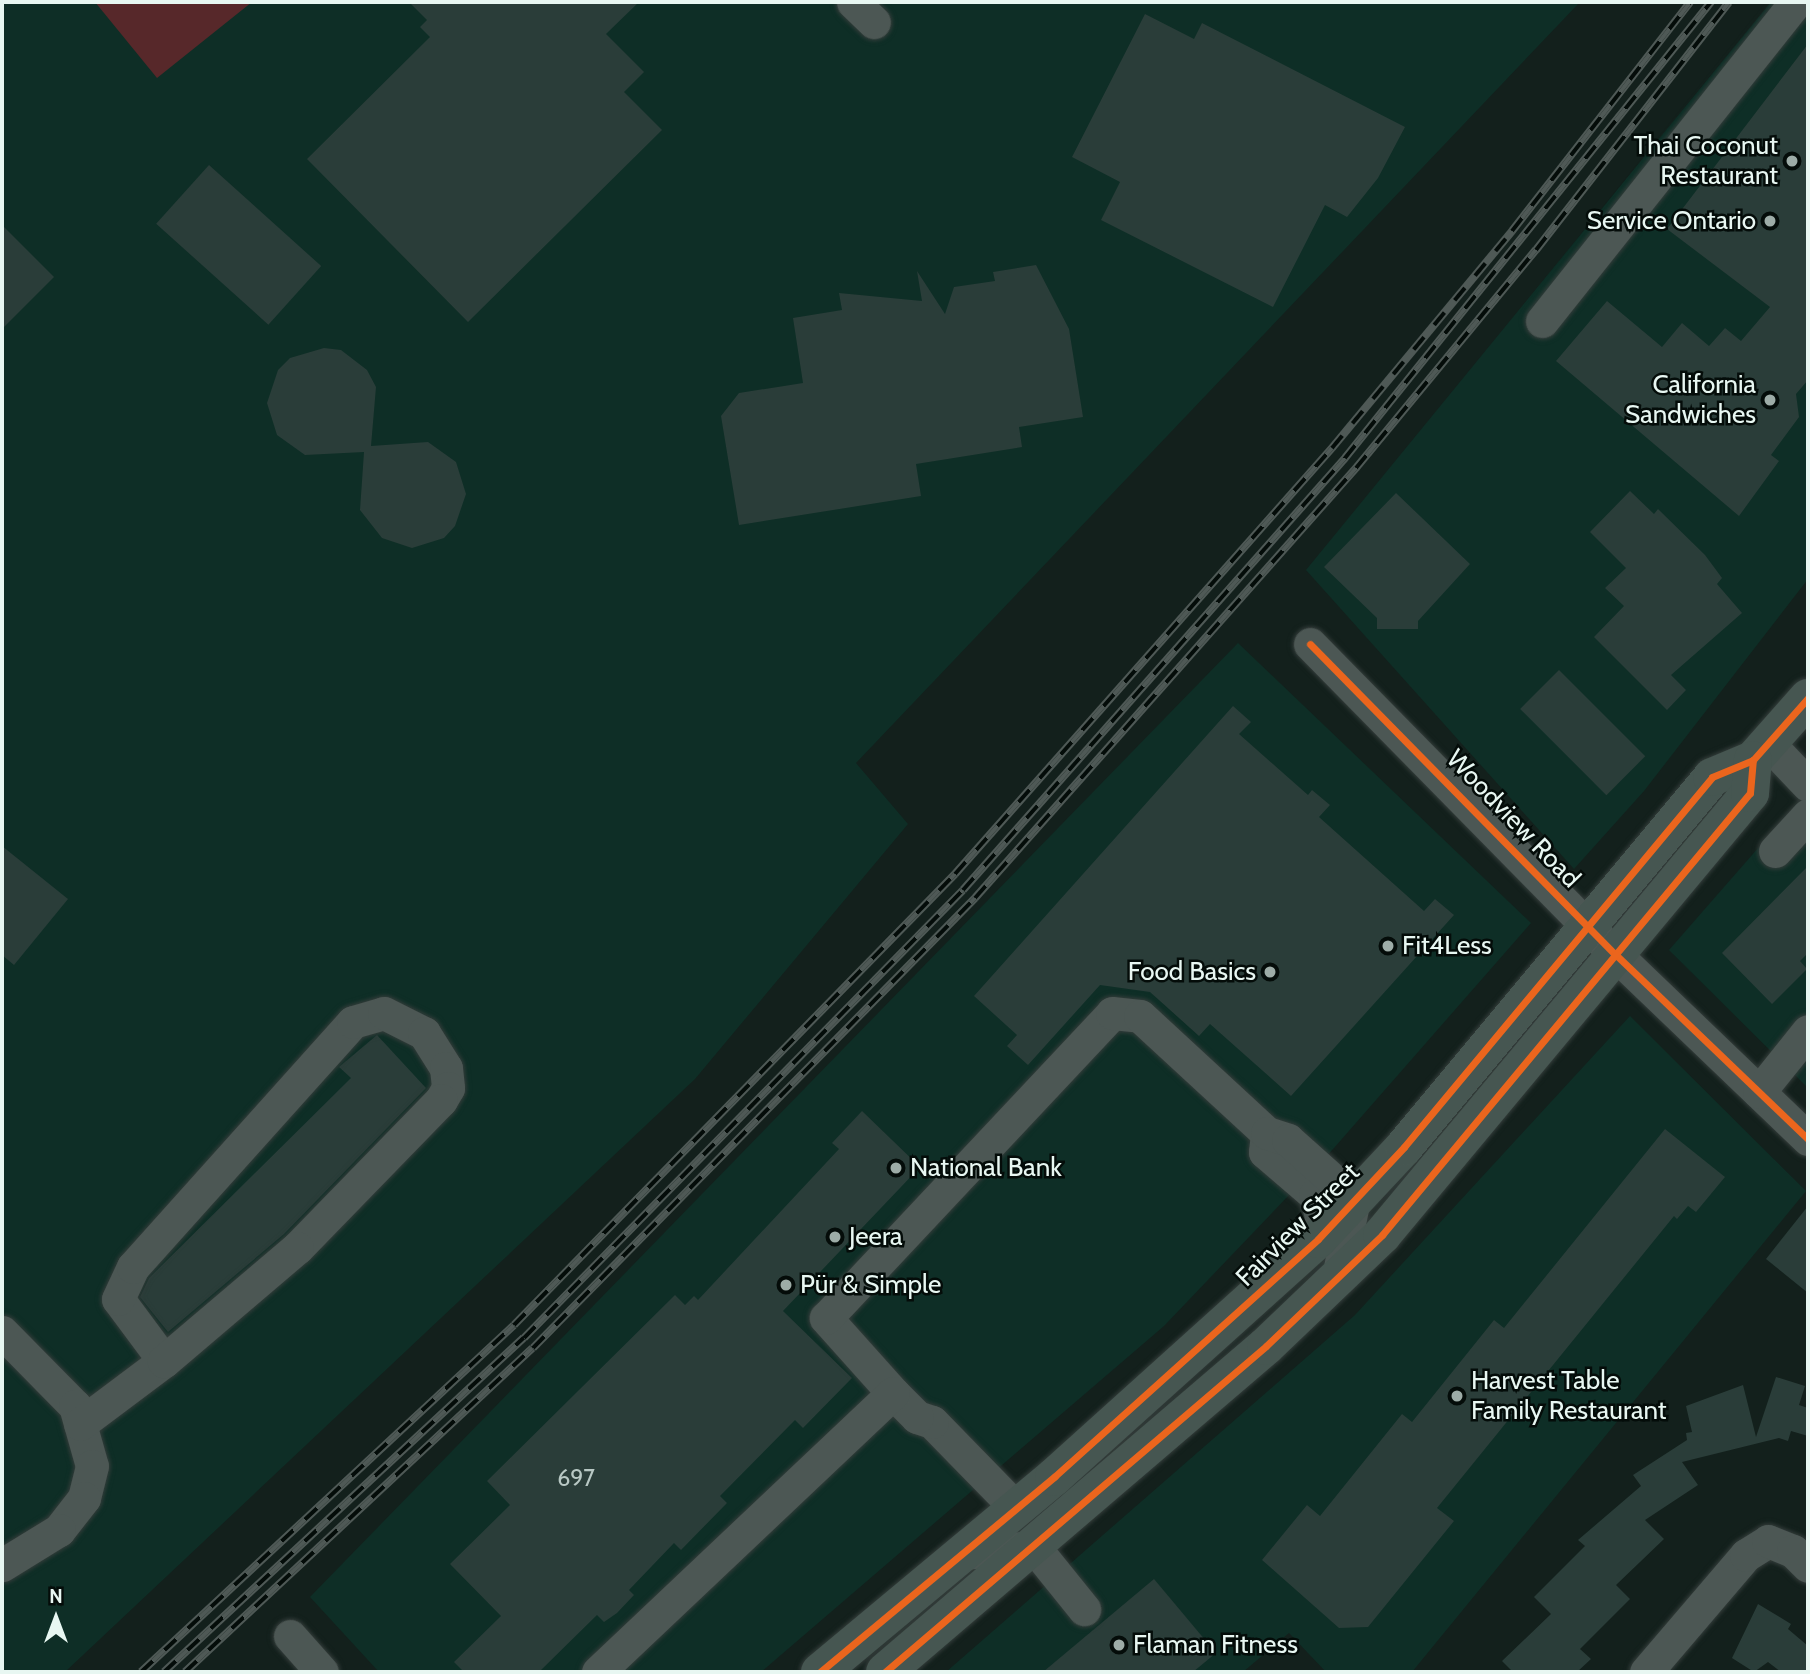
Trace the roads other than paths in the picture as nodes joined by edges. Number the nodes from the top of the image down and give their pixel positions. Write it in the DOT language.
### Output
graph roads {
  1 [pos="1796,2"];
  2 [pos="1542,321"];
  3 [pos="1310,644"];
  4 [pos="1807,701"];
  5 [pos="1761,752"];
  6 [pos="1808,785"];
  7 [pos="1808,815"];
  8 [pos="1775,850"];
  9 [pos="1587,925"];
  10 [pos="1616,955"];
  11 [pos="1808,1031"];
  12 [pos="1759,1092"];
  13 [pos="1267,1133"];
  14 [pos="1808,1139"];
  15 [pos="1354,1199"];
  16 [pos="1318,1240"];
  17 [pos="1338,1277"];
  18 [pos="2,1332"];
  19 [pos="164,1361"];
  20 [pos="893,1393"];
  21 [pos="80,1423"];
  22 [pos="1007,1516"];
  23 [pos="1064,1522"];
  24 [pos="1034,1547"];
  25 [pos="963,1553"];
  26 [pos="2,1565"];
  27 [pos="1808,1566"];
  28 [pos="1084,1609"];
  29 [pos="290,1636"];
  30 [pos="322,1672"];
  31 [pos="598,1672"];
  32 [pos="820,1672"];
  33 [pos="885,1672"];
  34 [pos="1646,1672"];
  1 -- 2 [label="street"];
  3 -- 9 [label="street, Woodview Road"];
  4 -- 5 [label="main road, Fairview Street"];
  5 -- 6 [label="street"];
  5 -- 9 [label="main road, Fairview Street"];
  5 -- 10 [label="main road"];
  7 -- 8 [label="street"];
  9 -- 10 [label="street, Woodview Road"];
  9 -- 15 [label="main road, Fairview Street"];
  10 -- 12 [label="street, Woodview Road"];
  10 -- 17 [label="main road"];
  11 -- 12 [label="street"];
  12 -- 14 [label="street, Woodview Road"];
  13 -- 15 [label="street"];
  13 -- 16 [label="street"];
  13 -- 20 [label="street"];
  15 -- 16 [label="main road, Fairview Street"];
  15 -- 17 [label="street"];
  16 -- 22 [label="main road, Fairview Street"];
  17 -- 23 [label="main road"];
  18 -- 21 [label="street"];
  19 -- 19 [label="street"];
  19 -- 21 [label="street"];
  20 -- 22 [label="street"];
  20 -- 31 [label="street"];
  21 -- 26 [label="street"];
  22 -- 23 [label="street"];
  22 -- 25 [label="main road, Fairview Street"];
  23 -- 24 [label="main road"];
  24 -- 25 [label="street"];
  24 -- 28 [label="street"];
  24 -- 33 [label="main road"];
  25 -- 32 [label="main road, Fairview Street"];
  27 -- 34 [label="street"];
  29 -- 30 [label="street"];
}
